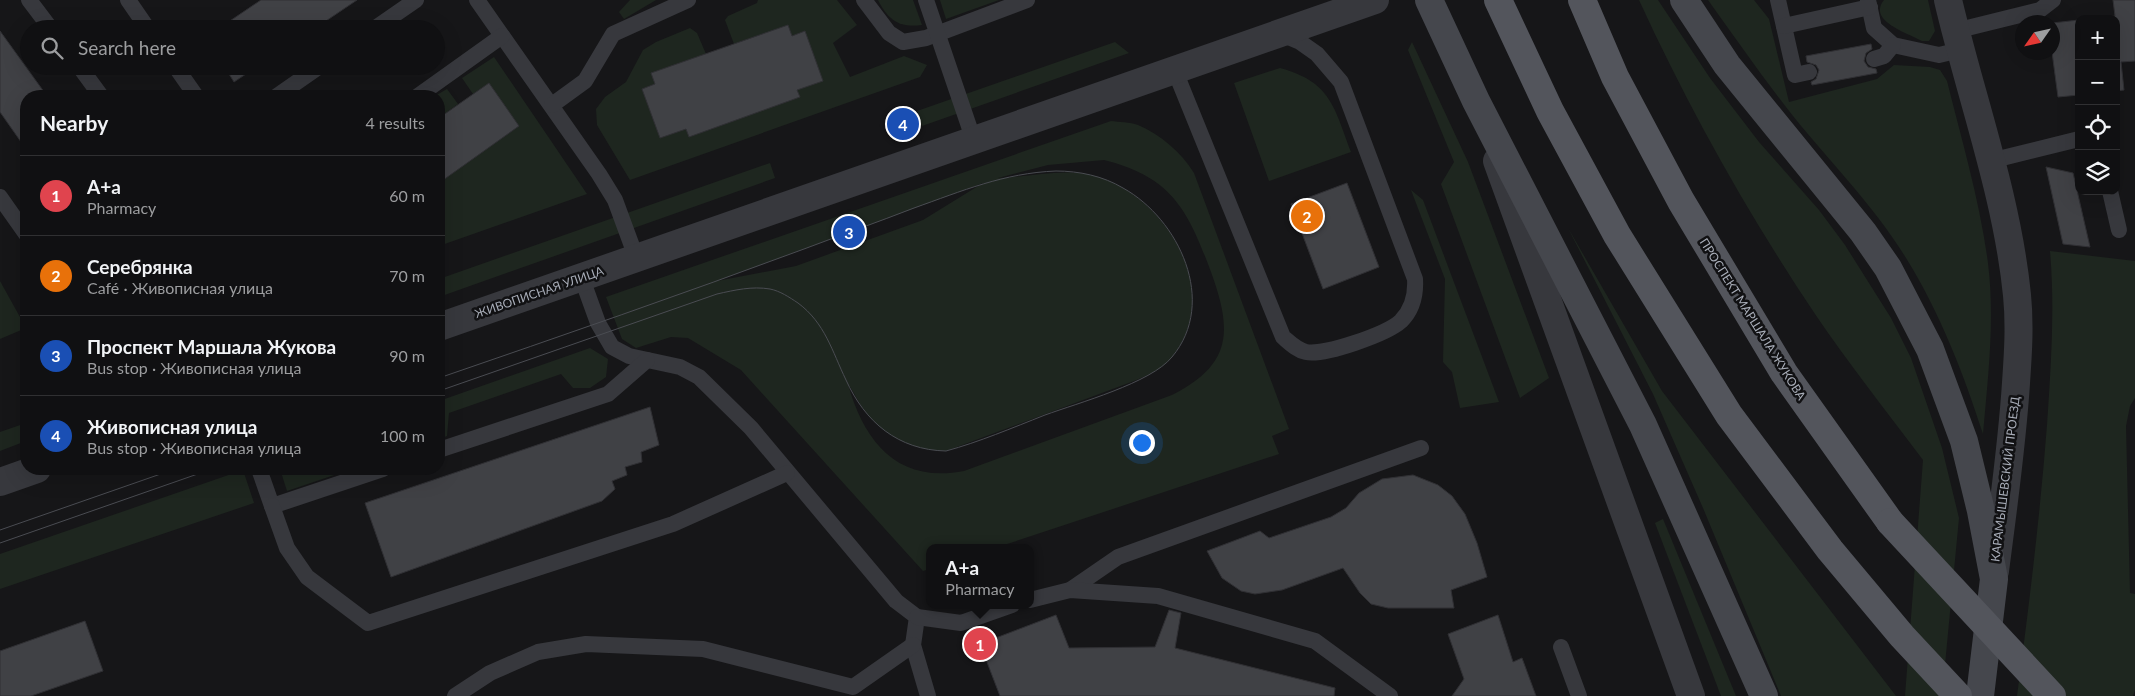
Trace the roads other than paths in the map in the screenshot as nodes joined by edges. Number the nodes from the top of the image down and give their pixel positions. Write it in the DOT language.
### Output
graph roads {
  1 [pos="29,0"];
  2 [pos="128,0"];
  3 [pos="416,0"];
  4 [pos="477,0"];
  5 [pos="688,0"];
  6 [pos="864,0"];
  7 [pos="926,0"];
  8 [pos="1027,0"];
  9 [pos="1375,0"];
  10 [pos="1429,0"];
  11 [pos="1498,0"];
  12 [pos="1582,0"];
  13 [pos="1684,0"];
  14 [pos="1778,0"];
  15 [pos="1948,0"];
  16 [pos="2053,0"];
  17 [pos="1869,4"];
  18 [pos="44,20"];
  19 [pos="142,20"];
  20 [pos="387,20"];
  21 [pos="1784,26"];
  22 [pos="937,34"];
  23 [pos="1281,34"];
  24 [pos="502,36"];
  25 [pos="1958,40"];
  26 [pos="1893,45"];
  27 [pos="1874,59"];
  28 [pos="1175,71"];
  29 [pos="1809,72"];
  30 [pos="86,75"];
  31 [pos="181,75"];
  32 [pos="307,75"];
  33 [pos="97,90"];
  34 [pos="192,90"];
  35 [pos="286,90"];
  36 [pos="426,90"];
  37 [pos="1476,101"];
  38 [pos="552,105"];
  39 [pos="974,140"];
  40 [pos="2075,140"];
  41 [pos="1990,161"];
  42 [pos="2111,195"];
  43 [pos="0,197"];
  44 [pos="20,225"];
  45 [pos="2119,230"];
  46 [pos="636,257"];
  47 [pos="581,276"];
  48 [pos="445,325"];
  49 [pos="647,360"];
  50 [pos="445,448"];
  51 [pos="1421,448"];
  52 [pos="787,473"];
  53 [pos="20,475"];
  54 [pos="262,475"];
  55 [pos="365,475"];
  56 [pos="0,482"];
  57 [pos="272,506"];
  58 [pos="1994,579"];
  59 [pos="1070,590"];
  60 [pos="1034,599"];
  61 [pos="1000,609"];
  62 [pos="917,617"];
  63 [pos="913,645"];
  64 [pos="1561,646"];
  65 [pos="455,696"];
  66 [pos="928,696"];
  67 [pos="1390,696"];
  68 [pos="1579,696"];
  69 [pos="1691,696"];
  70 [pos="1764,696"];
  71 [pos="1975,696"];
  72 [pos="2052,696"];
  1 -- 18 [label="lane"];
  2 -- 19 [label="lane"];
  3 -- 20 [label="lane"];
  4 -- 24 [label="lane"];
  5 -- 38 [label="lane"];
  6 -- 22 [label="lane"];
  7 -- 22 [label="lane"];
  8 -- 22 [label="lane"];
  9 -- 23 [label="street, ЖИВОПИСНАЯ УЛИЦА"];
  10 -- 37 [label="main road"];
  11 -- 71 [label="main road"];
  12 -- 72 [label="main road, ПРОСПЕКТ МАРШАЛА ЖУКОВА, bridge"];
  13 -- 58 [label="main road"];
  14 -- 21 [label="lane"];
  15 -- 25 [label="street, КАРАМЫШЕВСКИЙ ПРОЕЗД"];
  16 -- 25 [label="lane"];
  17 -- 21 [label="lane"];
  17 -- 26 [label="lane"];
  21 -- 29 [label="lane"];
  22 -- 39 [label="lane"];
  23 -- 28 [label="street, ЖИВОПИСНАЯ УЛИЦА"];
  23 -- 28 [label="lane"];
  24 -- 36 [label="lane"];
  24 -- 38 [label="lane"];
  25 -- 26 [label="lane"];
  25 -- 41 [label="street, КАРАМЫШЕВСКИЙ ПРОЕЗД"];
  26 -- 27 [label="lane"];
  28 -- 39 [label="street, ЖИВОПИСНАЯ УЛИЦА"];
  30 -- 33 [label="lane"];
  31 -- 34 [label="lane"];
  32 -- 35 [label="lane"];
  37 -- 69 [label="street"];
  37 -- 70 [label="main road"];
  38 -- 46 [label="lane"];
  39 -- 46 [label="street, ЖИВОПИСНАЯ УЛИЦА"];
  40 -- 41 [label="lane"];
  41 -- 58 [label="street, КАРАМЫШЕВСКИЙ ПРОЕЗД"];
  42 -- 45 [label="lane"];
  43 -- 44 [label="lane"];
  46 -- 47 [label="street, ЖИВОПИСНАЯ УЛИЦА"];
  47 -- 48 [label="street, ЖИВОПИСНАЯ УЛИЦА"];
  47 -- 49 [label="lane"];
  49 -- 50 [label="lane"];
  49 -- 52 [label="lane"];
  51 -- 59 [label="lane"];
  52 -- 57 [label="lane"];
  52 -- 62 [label="lane"];
  53 -- 56 [label="street"];
  54 -- 57 [label="lane"];
  55 -- 57 [label="lane"];
  58 -- 71 [label="main road, КАРАМЫШЕВСКИЙ ПРОЕЗД"];
  59 -- 60 [label="lane"];
  59 -- 67 [label="lane"];
  61 -- 62 [label="lane"];
  62 -- 63 [label="lane"];
  63 -- 65 [label="lane"];
  63 -- 66 [label="lane"];
  64 -- 68 [label="lane"];
}
